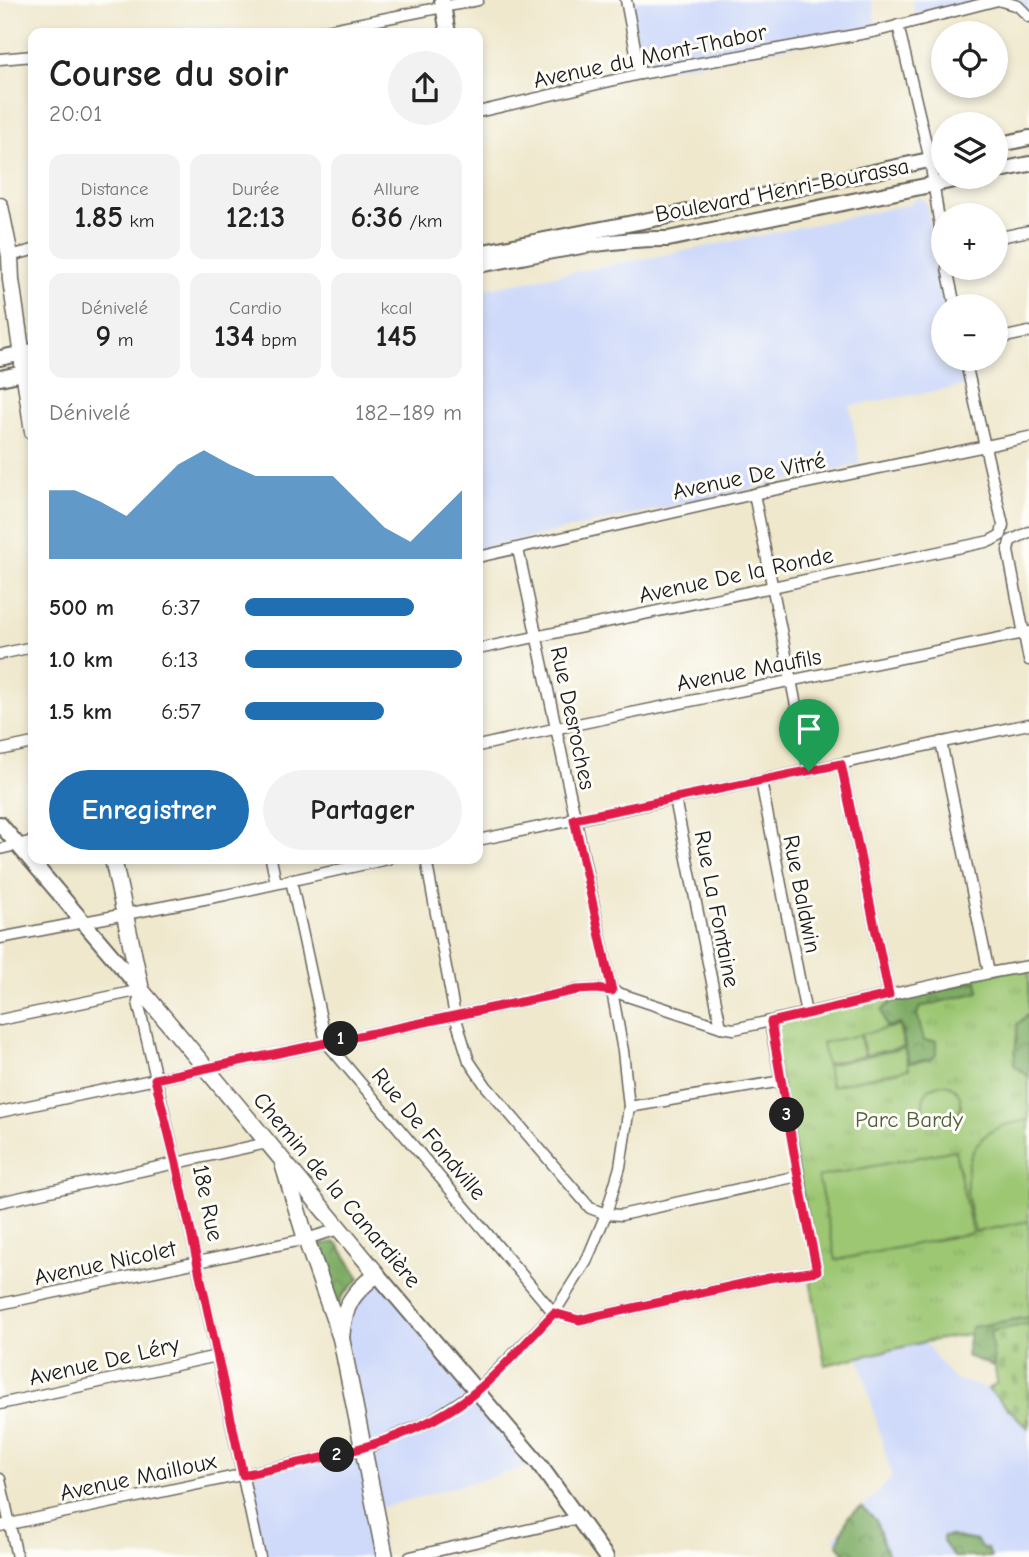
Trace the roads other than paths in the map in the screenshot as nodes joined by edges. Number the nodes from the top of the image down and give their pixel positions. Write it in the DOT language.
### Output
graph roads {
  1 [pos="478,0"];
  2 [pos="626,0"];
  3 [pos="464,1"];
  4 [pos="443,3"];
  5 [pos="419,6"];
  6 [pos="1029,17"];
  7 [pos="898,25"];
  8 [pos="332,28"];
  9 [pos="447,28"];
  10 [pos="28,56"];
  11 [pos="0,59"];
  12 [pos="640,75"];
  13 [pos="483,111"];
  14 [pos="931,138"];
  15 [pos="1029,138"];
  16 [pos="1008,142"];
  17 [pos="931,159"];
  18 [pos="1029,164"];
  19 [pos="1008,168"];
  20 [pos="931,185"];
  21 [pos="0,208"];
  22 [pos="1029,231"];
  23 [pos="1008,235"];
  24 [pos="28,251"];
  25 [pos="483,254"];
  26 [pos="483,255"];
  27 [pos="10,256"];
  28 [pos="1029,332"];
  29 [pos="1008,336"];
  30 [pos="28,353"];
  31 [pos="0,358"];
  32 [pos="28,371"];
  33 [pos="968,371"];
  34 [pos="0,377"];
  35 [pos="1029,437"];
  36 [pos="984,447"];
  37 [pos="754,494"];
  38 [pos="1029,532"];
  39 [pos="1005,538"];
  40 [pos="518,549"];
  41 [pos="483,556"];
  42 [pos="771,588"];
  43 [pos="1026,633"];
  44 [pos="537,637"];
  45 [pos="28,648"];
  46 [pos="483,648"];
  47 [pos="0,654"];
  48 [pos="1029,660"];
  49 [pos="789,681"];
  50 [pos="1029,724"];
  51 [pos="558,728"];
  52 [pos="941,742"];
  53 [pos="28,744"];
  54 [pos="483,745"];
  55 [pos="0,750"];
  56 [pos="841,764"];
  57 [pos="809,771"];
  58 [pos="761,781"];
  59 [pos="674,799"];
  60 [pos="574,819"];
  61 [pos="0,824"];
  62 [pos="483,839"];
  63 [pos="28,842"];
  64 [pos="18,845"];
  65 [pos="0,849"];
  66 [pos="28,857"];
  67 [pos="34,864"];
  68 [pos="114,864"];
  69 [pos="272,864"];
  70 [pos="365,864"];
  71 [pos="427,864"];
  72 [pos="291,880"];
  73 [pos="276,883"];
  74 [pos="126,914"];
  75 [pos="84,923"];
  76 [pos="0,939"];
  77 [pos="1029,966"];
  78 [pos="989,973"];
  79 [pos="141,990"];
  80 [pos="612,991"];
  81 [pos="889,995"];
  82 [pos="806,1014"];
  83 [pos="455,1016"];
  84 [pos="0,1020"];
  85 [pos="771,1022"];
  86 [pos="721,1027"];
  87 [pos="326,1042"];
  88 [pos="206,1070"];
  89 [pos="155,1079"];
  90 [pos="782,1081"];
  91 [pos="629,1107"];
  92 [pos="0,1112"];
  93 [pos="267,1143"];
  94 [pos="282,1160"];
  95 [pos="176,1163"];
  96 [pos="798,1176"];
  97 [pos="0,1202"];
  98 [pos="606,1214"];
  99 [pos="339,1229"];
  100 [pos="306,1239"];
  101 [pos="198,1263"];
  102 [pos="377,1274"];
  103 [pos="0,1304"];
  104 [pos="554,1313"];
  105 [pos="341,1338"];
  106 [pos="217,1356"];
  107 [pos="478,1390"];
  108 [pos="0,1404"];
  109 [pos="363,1449"];
  110 [pos="243,1475"];
  111 [pos="0,1479"];
  112 [pos="579,1518"];
  113 [pos="5,1525"];
  114 [pos="17,1557"];
  115 [pos="260,1557"];
  116 [pos="385,1557"];
  117 [pos="410,1557"];
  118 [pos="606,1557"];
  1 -- 3 [label="street"];
  2 -- 12 [label="street"];
  3 -- 4 [label="street"];
  4 -- 5 [label="street"];
  4 -- 9 [label="main road"];
  5 -- 8 [label="street"];
  6 -- 7 [label="street, Avenue du Mont-Thabor"];
  7 -- 12 [label="street, Avenue du Mont-Thabor"];
  7 -- 14 [label="street"];
  10 -- 11 [label="street"];
  12 -- 13 [label="street, Avenue du Mont-Thabor"];
  15 -- 16 [label="main road"];
  17 -- 25 [label="main road, Boulevard Henri-Bourassa"];
  18 -- 19 [label="main road"];
  20 -- 26 [label="main road, Boulevard Henri-Bourassa"];
  21 -- 27 [label="main road"];
  22 -- 23 [label="street"];
  24 -- 27 [label="street"];
  27 -- 30 [label="main road"];
  28 -- 29 [label="street"];
  30 -- 31 [label="main road"];
  32 -- 34 [label="main road"];
  33 -- 36 [label="street"];
  35 -- 36 [label="street, Avenue De Vitré"];
  36 -- 37 [label="street, Avenue De Vitré"];
  36 -- 39 [label="street"];
  37 -- 40 [label="street, Avenue De Vitré"];
  37 -- 42 [label="street"];
  38 -- 39 [label="street, Avenue De la Ronde"];
  39 -- 42 [label="street, Avenue De la Ronde"];
  39 -- 43 [label="street"];
  40 -- 41 [label="street, Avenue De Vitré"];
  40 -- 44 [label="street, Rue Desroches"];
  42 -- 44 [label="street, Avenue De la Ronde"];
  42 -- 49 [label="street"];
  43 -- 48 [label="street"];
  43 -- 49 [label="street, Avenue Maufils"];
  44 -- 46 [label="street, Avenue De la Ronde"];
  44 -- 51 [label="street, Rue Desroches"];
  45 -- 47 [label="street"];
  49 -- 51 [label="street, Avenue Maufils"];
  49 -- 57 [label="street"];
  50 -- 52 [label="street"];
  51 -- 54 [label="street, Avenue Maufils"];
  51 -- 60 [label="street, Rue Desroches"];
  52 -- 56 [label="street"];
  52 -- 78 [label="street"];
  53 -- 55 [label="street"];
  56 -- 57 [label="street"];
  56 -- 81 [label="street"];
  57 -- 58 [label="street"];
  58 -- 59 [label="street"];
  58 -- 82 [label="street, Rue Baldwin"];
  59 -- 60 [label="street"];
  59 -- 86 [label="street, Rue La Fontaine"];
  60 -- 62 [label="street"];
  60 -- 80 [label="street, Rue Desroches"];
  61 -- 64 [label="main road, Chemin de la Canardière"];
  63 -- 64 [label="street"];
  64 -- 65 [label="street"];
  64 -- 66 [label="main road, Chemin de la Canardière"];
  67 -- 75 [label="main road, Chemin de la Canardière"];
  68 -- 74 [label="main road, 18e Rue"];
  69 -- 73 [label="street"];
  70 -- 72 [label="street"];
  71 -- 83 [label="street"];
  72 -- 73 [label="street"];
  72 -- 87 [label="street, Rue De Fondville"];
  73 -- 74 [label="street"];
  74 -- 75 [label="street"];
  74 -- 79 [label="main road, 18e Rue"];
  75 -- 76 [label="street"];
  75 -- 79 [label="main road, Chemin de la Canardière"];
  77 -- 78 [label="street"];
  78 -- 81 [label="street"];
  79 -- 84 [label="street"];
  79 -- 88 [label="main road, Chemin de la Canardière"];
  79 -- 89 [label="street, 18e Rue"];
  80 -- 83 [label="street"];
  80 -- 86 [label="street"];
  80 -- 91 [label="street, Rue Desroches"];
  81 -- 82 [label="street"];
  82 -- 85 [label="street"];
  83 -- 87 [label="street"];
  83 -- 98 [label="street"];
  85 -- 86 [label="street"];
  85 -- 90 [label="street"];
  87 -- 88 [label="street"];
  87 -- 104 [label="street, Rue De Fondville"];
  88 -- 89 [label="street"];
  88 -- 93 [label="main road, Chemin de la Canardière"];
  89 -- 92 [label="street"];
  89 -- 95 [label="street, 18e Rue"];
  90 -- 91 [label="street"];
  90 -- 96 [label="street"];
  91 -- 98 [label="street, Rue Desroches"];
  93 -- 94 [label="main road, Chemin de la Canardière"];
  93 -- 95 [label="street"];
  94 -- 99 [label="main road, Chemin de la Canardière"];
  94 -- 100 [label="main road"];
  95 -- 97 [label="street"];
  95 -- 101 [label="street, 18e Rue"];
  96 -- 98 [label="street"];
  96 -- 104 [label="street"];
  98 -- 104 [label="street, Rue Desroches"];
  99 -- 100 [label="street, Avenue Nicolet"];
  99 -- 102 [label="main road, Chemin de la Canardière"];
  100 -- 101 [label="street, Avenue Nicolet"];
  100 -- 105 [label="main road"];
  101 -- 103 [label="street, Avenue Nicolet"];
  101 -- 106 [label="street, 18e Rue"];
  102 -- 105 [label="main road"];
  102 -- 107 [label="main road, Chemin de la Canardière"];
  104 -- 107 [label="street, Rue Desroches"];
  105 -- 109 [label="main road"];
  106 -- 108 [label="street, Avenue De Léry"];
  106 -- 110 [label="street, 18e Rue"];
  107 -- 109 [label="street, Avenue Mailloux"];
  107 -- 112 [label="main road, Chemin de la Canardière"];
  109 -- 110 [label="street, Avenue Mailloux"];
  109 -- 116 [label="main road"];
  110 -- 113 [label="street, Avenue Mailloux"];
  110 -- 115 [label="street, 18e Rue"];
  111 -- 113 [label="street"];
  112 -- 117 [label="street"];
  112 -- 118 [label="main road, Chemin de la Canardière"];
  113 -- 114 [label="street"];
}
